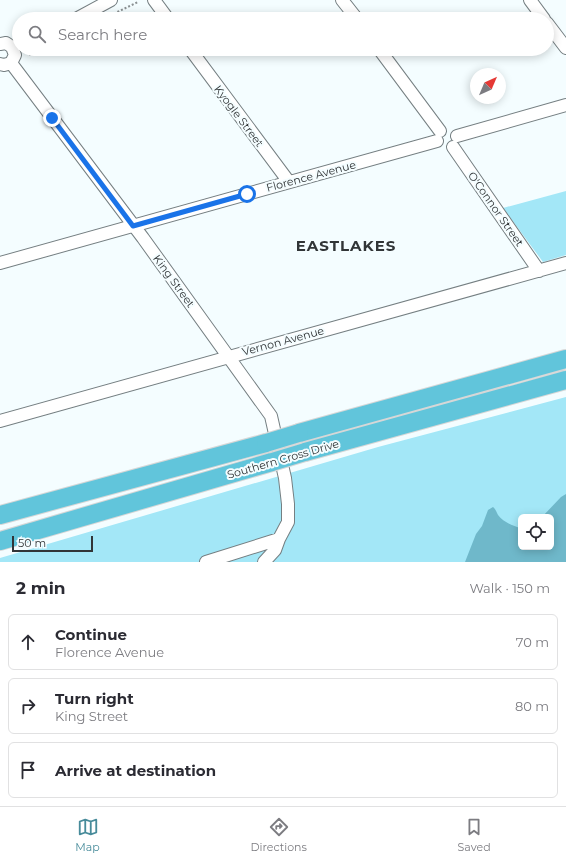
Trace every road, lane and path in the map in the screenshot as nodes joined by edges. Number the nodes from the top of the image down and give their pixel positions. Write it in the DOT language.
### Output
graph roads {
  1 [pos="111,0"];
  2 [pos="154,0"];
  3 [pos="342,0"];
  4 [pos="530,0"];
  5 [pos="138,2"];
  6 [pos="89,12"];
  7 [pos="117,12"];
  8 [pos="163,12"];
  9 [pos="351,12"];
  10 [pos="539,12"];
  11 [pos="554,32"];
  12 [pos="0,44"];
  13 [pos="12,46"];
  14 [pos="566,48"];
  15 [pos="14,56"];
  16 [pos="195,56"];
  17 [pos="384,56"];
  18 [pos="5,63"];
  19 [pos="566,105"];
  20 [pos="439,136"];
  21 [pos="455,142"];
  22 [pos="289,182"];
  23 [pos="133,226"];
  24 [pos="0,263"];
  25 [pos="566,263"];
  26 [pos="539,270"];
  27 [pos="229,356"];
  28 [pos="566,358"];
  29 [pos="566,380"];
  30 [pos="0,420"];
  31 [pos="0,515"];
  32 [pos="279,539"];
  33 [pos="0,541"];
  34 [pos="211,561"];
  35 [pos="264,562"];
  1 -- 6 [label="street"];
  2 -- 8 [label="street"];
  3 -- 9 [label="street"];
  4 -- 10 [label="street"];
  5 -- 7 [label="path"];
  11 -- 14 [label="street"];
  12 -- 13 [label="street"];
  15 -- 18 [label="street"];
  16 -- 22 [label="street, Kyogle Street"];
  17 -- 20 [label="street"];
  18 -- 23 [label="street, King Street"];
  19 -- 21 [label="street"];
  20 -- 21 [label="street"];
  20 -- 21 [label="street"];
  20 -- 22 [label="street, Florence Avenue"];
  21 -- 26 [label="street, O'Connor Street"];
  22 -- 23 [label="street, Florence Avenue"];
  23 -- 24 [label="street, Florence Avenue"];
  23 -- 27 [label="street, King Street"];
  25 -- 26 [label="street, Vernon Avenue"];
  26 -- 27 [label="street, Vernon Avenue"];
  27 -- 30 [label="street, Vernon Avenue"];
  27 -- 32 [label="street, King Street"];
  28 -- 31 [label="highway, Southern Cross Drive, bridge"];
  29 -- 33 [label="highway, Southern Cross Drive, bridge"];
  32 -- 34 [label="street"];
  32 -- 35 [label="street"];
}
